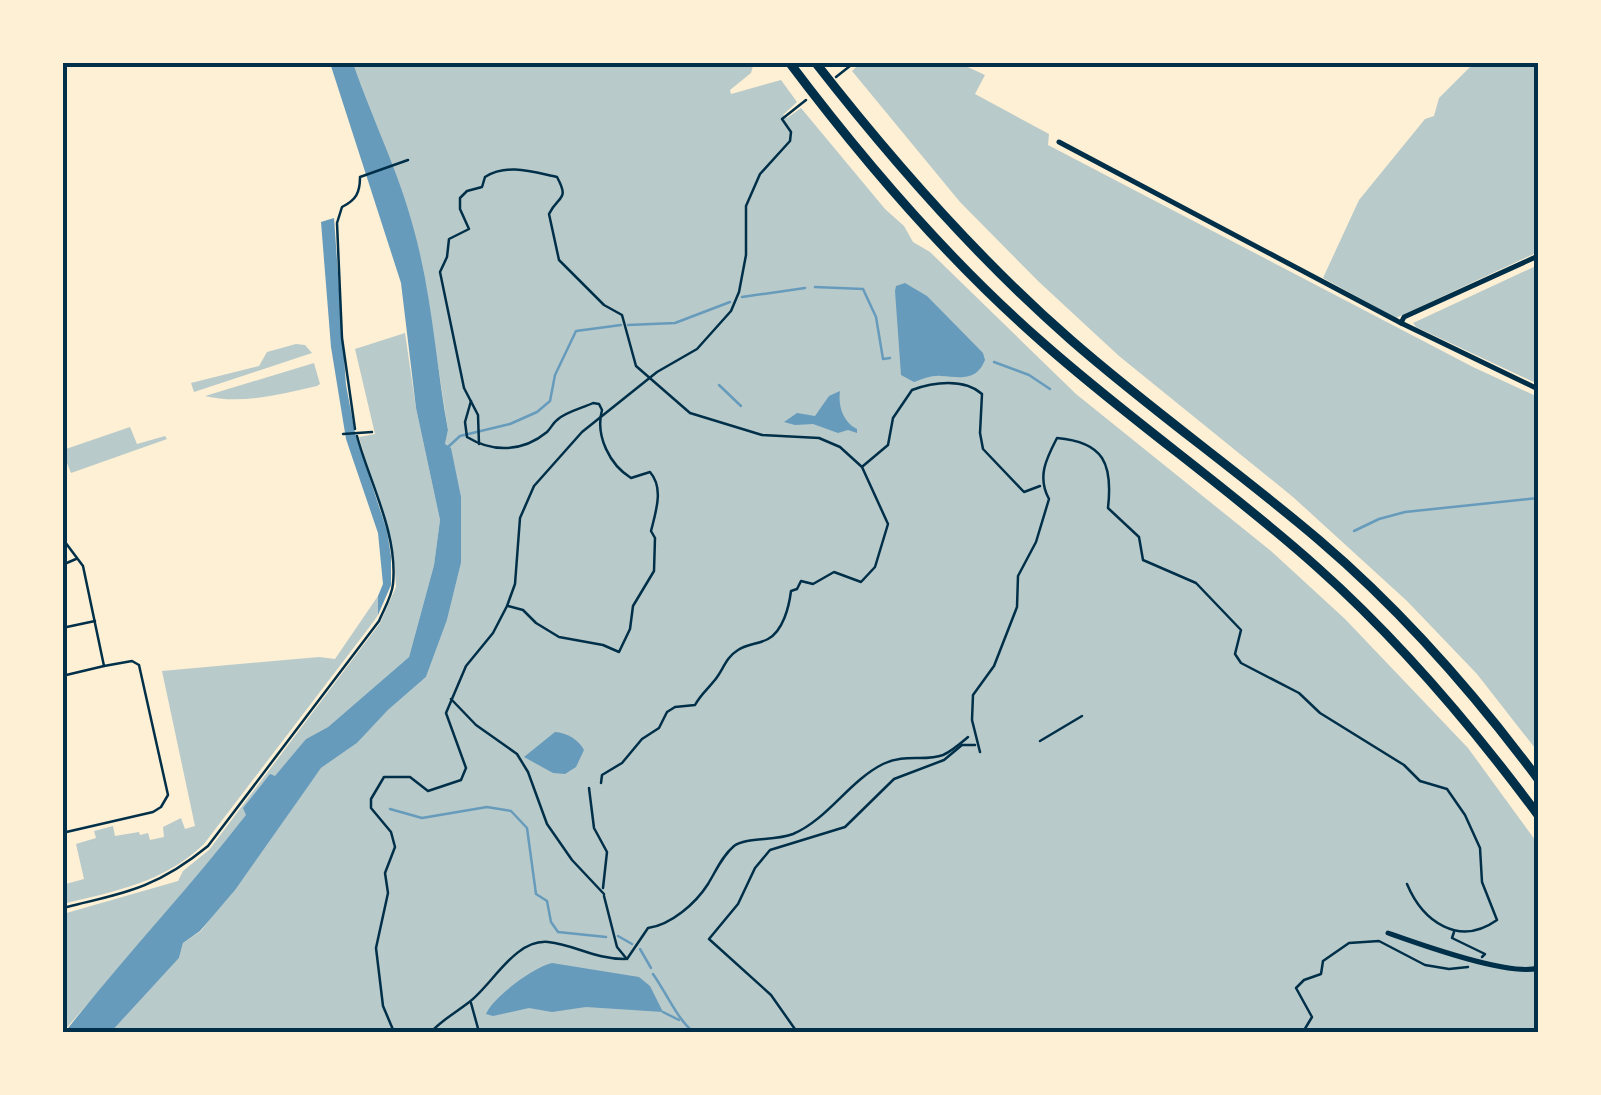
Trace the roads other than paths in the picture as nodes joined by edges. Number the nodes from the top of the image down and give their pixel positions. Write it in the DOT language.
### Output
graph roads {
  1 [pos="789,62"];
  2 [pos="815,62"];
  3 [pos="1059,142"];
  4 [pos="1538,256"];
  5 [pos="1401,323"];
  6 [pos="1538,389"];
  7 [pos="372,432"];
  8 [pos="343,434"];
  9 [pos="62,538"];
  10 [pos="78,558"];
  11 [pos="62,565"];
  12 [pos="96,621"];
  13 [pos="62,628"];
  14 [pos="104,666"];
  15 [pos="62,676"];
  16 [pos="1538,779"];
  17 [pos="1538,815"];
  18 [pos="62,833"];
  19 [pos="1388,933"];
  20 [pos="1538,968"];
  1 -- 17 [label="highway"];
  2 -- 16 [label="highway"];
  3 -- 5 [label="street"];
  4 -- 5 [label="street"];
  5 -- 6 [label="street"];
  7 -- 8 [label="lane"];
  9 -- 10 [label="lane"];
  10 -- 11 [label="lane"];
  10 -- 12 [label="lane"];
  12 -- 13 [label="lane"];
  12 -- 14 [label="lane"];
  14 -- 15 [label="lane"];
  14 -- 18 [label="lane"];
  19 -- 20 [label="street"];
}
